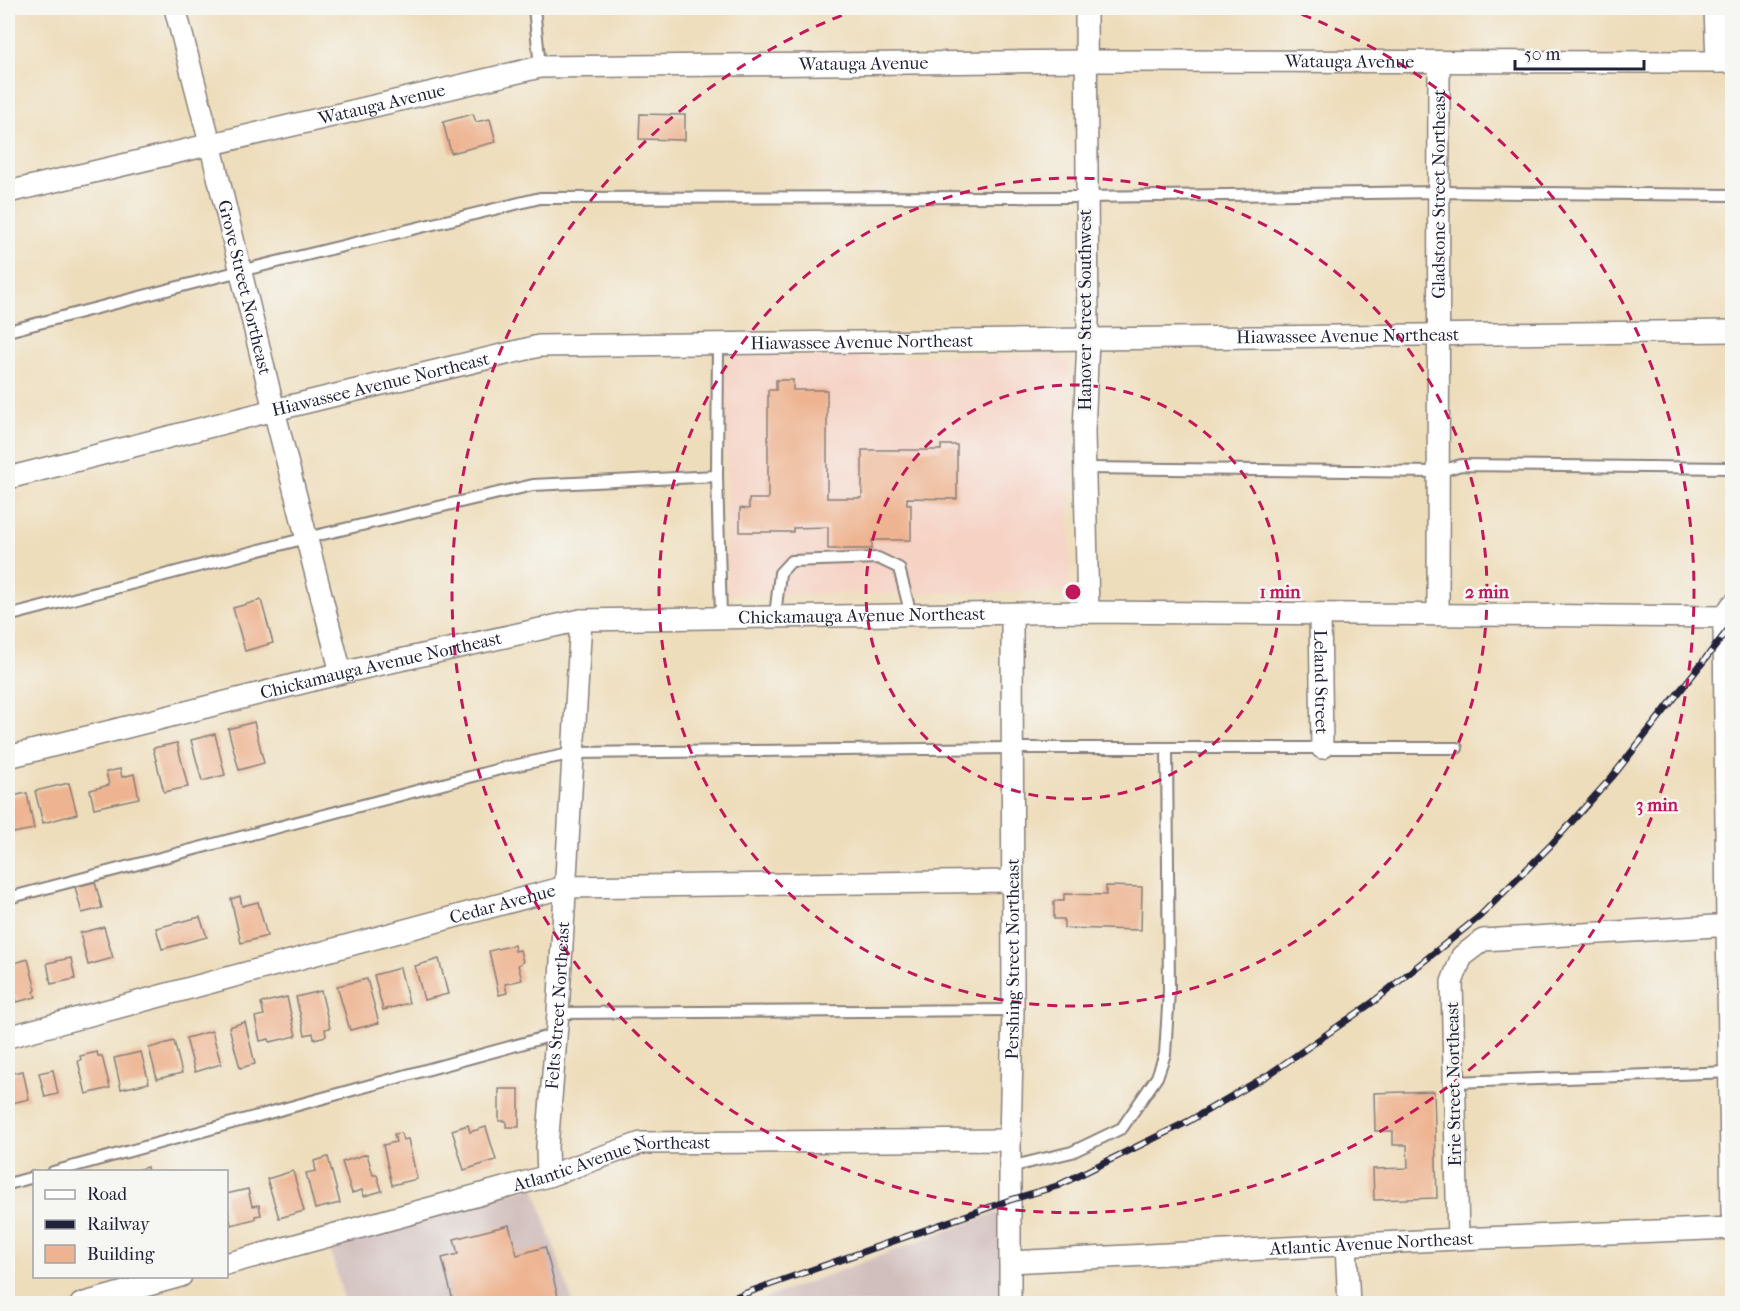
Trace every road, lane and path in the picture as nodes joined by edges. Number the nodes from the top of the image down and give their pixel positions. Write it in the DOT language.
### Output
graph roads {
  1 [pos="177,8"];
  2 [pos="534,8"];
  3 [pos="1086,8"];
  4 [pos="1715,8"];
  5 [pos="1086,61"];
  6 [pos="1439,62"];
  7 [pos="1725,62"];
  8 [pos="540,67"];
  9 [pos="210,143"];
  10 [pos="8,192"];
  11 [pos="1439,192"];
  12 [pos="1732,195"];
  13 [pos="1086,197"];
  14 [pos="240,271"];
  15 [pos="8,331"];
  16 [pos="1732,331"];
  17 [pos="1439,334"];
  18 [pos="1088,339"];
  19 [pos="718,345"];
  20 [pos="274,410"];
  21 [pos="1085,468"];
  22 [pos="1732,468"];
  23 [pos="1438,472"];
  24 [pos="717,476"];
  25 [pos="8,478"];
  26 [pos="306,538"];
  27 [pos="1088,612"];
  28 [pos="1730,613"];
  29 [pos="1012,614"];
  30 [pos="1320,614"];
  31 [pos="8,615"];
  32 [pos="911,615"];
  33 [pos="1438,615"];
  34 [pos="721,616"];
  35 [pos="775,616"];
  36 [pos="581,620"];
  37 [pos="341,673"];
  38 [pos="1012,748"];
  39 [pos="1167,748"];
  40 [pos="1322,748"];
  41 [pos="1457,748"];
  42 [pos="574,753"];
  43 [pos="8,757"];
  44 [pos="1012,880"];
  45 [pos="565,887"];
  46 [pos="8,898"];
  47 [pos="1730,926"];
  48 [pos="1013,1010"];
  49 [pos="558,1012"];
  50 [pos="557,1034"];
  51 [pos="8,1037"];
  52 [pos="1731,1072"];
  53 [pos="1455,1082"];
  54 [pos="1010,1140"];
  55 [pos="1010,1167"];
  56 [pos="60,1170"];
  57 [pos="548,1176"];
  58 [pos="33,1177"];
  59 [pos="8,1184"];
  60 [pos="1732,1214"];
  61 [pos="1732,1228"];
  62 [pos="1458,1239"];
  63 [pos="1346,1245"];
  64 [pos="1010,1262"];
  65 [pos="228,1263"];
  66 [pos="174,1278"];
  67 [pos="81,1304"];
  68 [pos="1010,1304"];
  69 [pos="1349,1304"];
  1 -- 9 [label="street, Grove Street Northeast"];
  2 -- 8 [label="lane"];
  3 -- 5 [label="street, Hanover Street Southwest"];
  4 -- 7 [label="street"];
  5 -- 6 [label="street, Watauga Avenue"];
  5 -- 8 [label="street, Watauga Avenue"];
  5 -- 13 [label="street, Hanover Street Southwest"];
  6 -- 7 [label="street, Watauga Avenue"];
  6 -- 11 [label="street, Gladstone Street Northeast"];
  8 -- 9 [label="street, Watauga Avenue"];
  9 -- 10 [label="street, Watauga Avenue"];
  9 -- 14 [label="street, Grove Street Northeast"];
  11 -- 12 [label="lane"];
  11 -- 13 [label="lane"];
  11 -- 17 [label="street, Gladstone Street Northeast"];
  13 -- 14 [label="lane"];
  13 -- 18 [label="street, Hanover Street Southwest"];
  14 -- 15 [label="lane"];
  14 -- 20 [label="street, Grove Street Northeast"];
  16 -- 17 [label="street, Hiawassee Avenue Northeast"];
  17 -- 18 [label="street, Hiawassee Avenue Northeast"];
  17 -- 23 [label="street, Gladstone Street Northeast"];
  18 -- 19 [label="street, Hiawassee Avenue Northeast"];
  18 -- 21 [label="street, Hanover Street Southwest"];
  19 -- 20 [label="street, Hiawassee Avenue Northeast"];
  19 -- 24 [label="lane"];
  20 -- 25 [label="street, Hiawassee Avenue Northeast"];
  20 -- 26 [label="street, Grove Street Northeast"];
  21 -- 23 [label="lane"];
  21 -- 27 [label="street, Hanover Street Southwest"];
  22 -- 23 [label="lane"];
  23 -- 33 [label="street, Gladstone Street Northeast"];
  24 -- 26 [label="lane"];
  24 -- 34 [label="lane"];
  26 -- 31 [label="lane"];
  26 -- 37 [label="street, Grove Street Northeast"];
  27 -- 29 [label="street, Chickamauga Avenue Northeast"];
  27 -- 30 [label="street, Chickamauga Avenue Northeast"];
  28 -- 33 [label="street, Chickamauga Avenue Northeast"];
  28 -- 47 [label="street"];
  29 -- 32 [label="street, Chickamauga Avenue Northeast"];
  29 -- 38 [label="street, Pershing Street Northeast"];
  30 -- 33 [label="street, Chickamauga Avenue Northeast"];
  30 -- 40 [label="street, Leland Street"];
  32 -- 35 [label="street, Chickamauga Avenue Northeast"];
  32 -- 35 [label="lane"];
  34 -- 35 [label="street, Chickamauga Avenue Northeast"];
  34 -- 36 [label="street, Chickamauga Avenue Northeast"];
  36 -- 37 [label="street, Chickamauga Avenue Northeast"];
  36 -- 42 [label="street, Felts Street Northeast"];
  37 -- 43 [label="street, Chickamauga Avenue Northeast"];
  38 -- 39 [label="lane"];
  38 -- 42 [label="lane"];
  38 -- 44 [label="street, Pershing Street Northeast"];
  39 -- 40 [label="lane"];
  39 -- 55 [label="lane"];
  40 -- 41 [label="lane"];
  42 -- 45 [label="street, Felts Street Northeast"];
  42 -- 46 [label="lane"];
  44 -- 45 [label="street, Cedar Avenue"];
  44 -- 48 [label="street, Pershing Street Northeast"];
  45 -- 49 [label="street, Felts Street Northeast"];
  45 -- 51 [label="street, Cedar Avenue"];
  47 -- 52 [label="street"];
  47 -- 53 [label="street, Erie Street Northeast"];
  48 -- 49 [label="lane"];
  48 -- 54 [label="street, Pershing Street Northeast"];
  49 -- 50 [label="street, Felts Street Northeast"];
  50 -- 56 [label="lane"];
  50 -- 57 [label="street, Felts Street Northeast"];
  52 -- 53 [label="lane"];
  52 -- 60 [label="street"];
  53 -- 62 [label="street, Erie Street Northeast"];
  54 -- 55 [label="street, Pershing Street Northeast"];
  54 -- 57 [label="street, Atlantic Avenue Northeast"];
  55 -- 64 [label="street, Pershing Street Northeast"];
  57 -- 65 [label="street, Atlantic Avenue Northeast"];
  58 -- 59 [label="lane"];
  61 -- 62 [label="street, Atlantic Avenue Northeast"];
  62 -- 63 [label="street, Atlantic Avenue Northeast"];
  63 -- 64 [label="street, Atlantic Avenue Northeast"];
  63 -- 69 [label="street"];
  64 -- 68 [label="street, Pershing Street Northeast"];
  66 -- 67 [label="street"];
}
